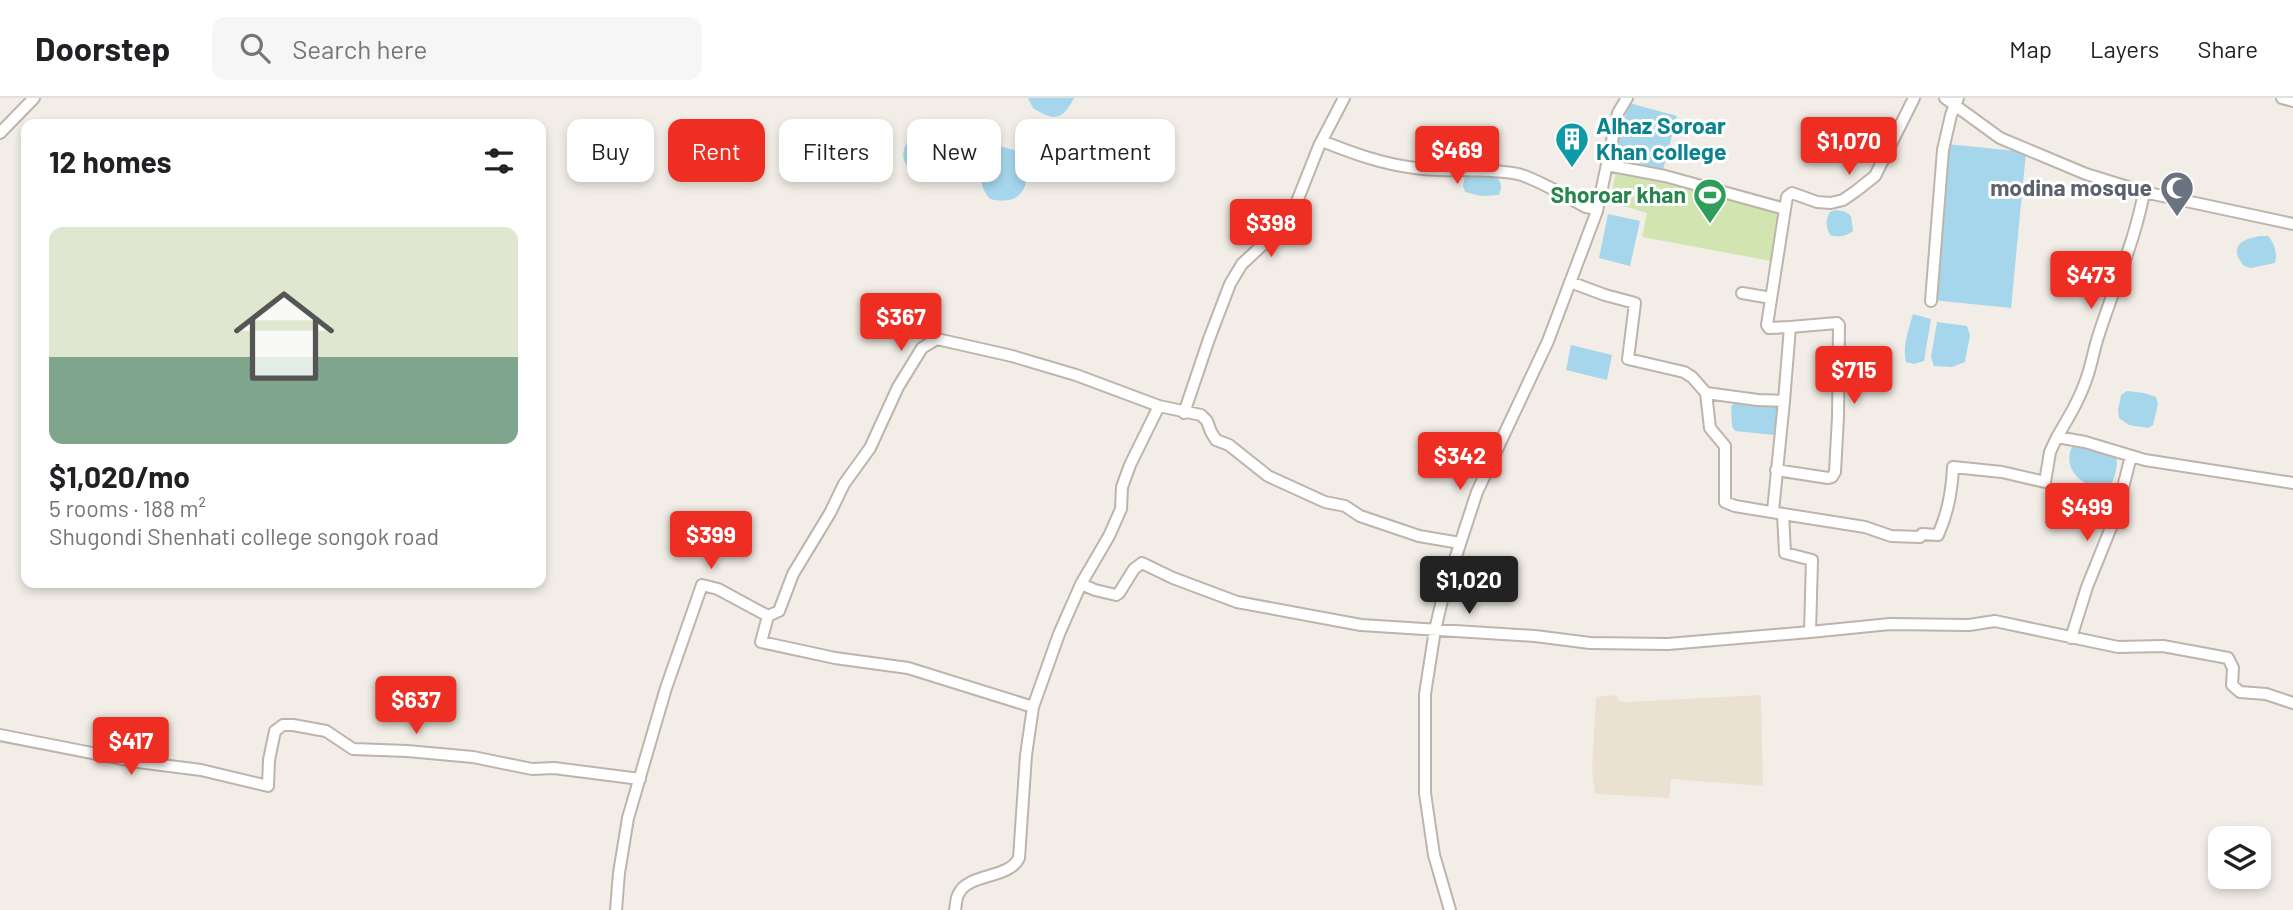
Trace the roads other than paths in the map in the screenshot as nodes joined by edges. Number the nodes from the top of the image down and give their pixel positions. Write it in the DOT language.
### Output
graph roads {
  1 [pos="34,98"];
  2 [pos="1344,98"];
  3 [pos="1627,98"];
  4 [pos="1914,98"];
  5 [pos="2282,98"];
  6 [pos="1953,100"];
  7 [pos="2293,101"];
  8 [pos="0,133"];
  9 [pos="1322,141"];
  10 [pos="1607,165"];
  11 [pos="2144,192"];
  12 [pos="1784,208"];
  13 [pos="1597,209"];
  14 [pos="2293,224"];
  15 [pos="1570,282"];
  16 [pos="1742,293"];
  17 [pos="1771,298"];
  18 [pos="1931,302"];
  19 [pos="1790,327"];
  20 [pos="1706,393"];
  21 [pos="1784,401"];
  22 [pos="1159,406"];
  23 [pos="1184,413"];
  24 [pos="2057,438"];
  25 [pos="2132,456"];
  26 [pos="1776,470"];
  27 [pos="2293,483"];
  28 [pos="1778,513"];
  29 [pos="1460,543"];
  30 [pos="1082,584"];
  31 [pos="768,616"];
  32 [pos="1435,629"];
  33 [pos="1810,632"];
  34 [pos="2071,638"];
  35 [pos="2293,703"];
  36 [pos="1034,707"];
  37 [pos="0,736"];
  38 [pos="640,779"];
  39 [pos="616,910"];
  40 [pos="955,910"];
  41 [pos="1450,910"];
  1 -- 8 [label="street"];
  2 -- 9 [label="street"];
  3 -- 10 [label="street"];
  4 -- 12 [label="street"];
  5 -- 7 [label="street"];
  6 -- 11 [label="street"];
  6 -- 18 [label="street"];
  9 -- 13 [label="street"];
  9 -- 23 [label="street"];
  10 -- 12 [label="street"];
  10 -- 13 [label="street"];
  11 -- 14 [label="street"];
  11 -- 24 [label="street"];
  12 -- 17 [label="street"];
  13 -- 15 [label="street"];
  15 -- 20 [label="street"];
  15 -- 29 [label="street"];
  16 -- 17 [label="street"];
  17 -- 19 [label="street"];
  19 -- 21 [label="street"];
  19 -- 26 [label="street"];
  20 -- 21 [label="street"];
  20 -- 28 [label="street"];
  21 -- 26 [label="street"];
  22 -- 23 [label="street"];
  22 -- 30 [label="street"];
  22 -- 31 [label="street"];
  23 -- 29 [label="street"];
  24 -- 25 [label="street"];
  24 -- 28 [label="street"];
  25 -- 27 [label="street"];
  25 -- 34 [label="street"];
  26 -- 28 [label="street"];
  28 -- 33 [label="street"];
  29 -- 32 [label="street"];
  30 -- 32 [label="street"];
  30 -- 36 [label="street"];
  31 -- 36 [label="street"];
  31 -- 38 [label="street"];
  32 -- 33 [label="street"];
  32 -- 41 [label="street"];
  33 -- 34 [label="street"];
  34 -- 35 [label="street"];
  36 -- 40 [label="street"];
  37 -- 38 [label="street"];
  38 -- 39 [label="street"];
}
